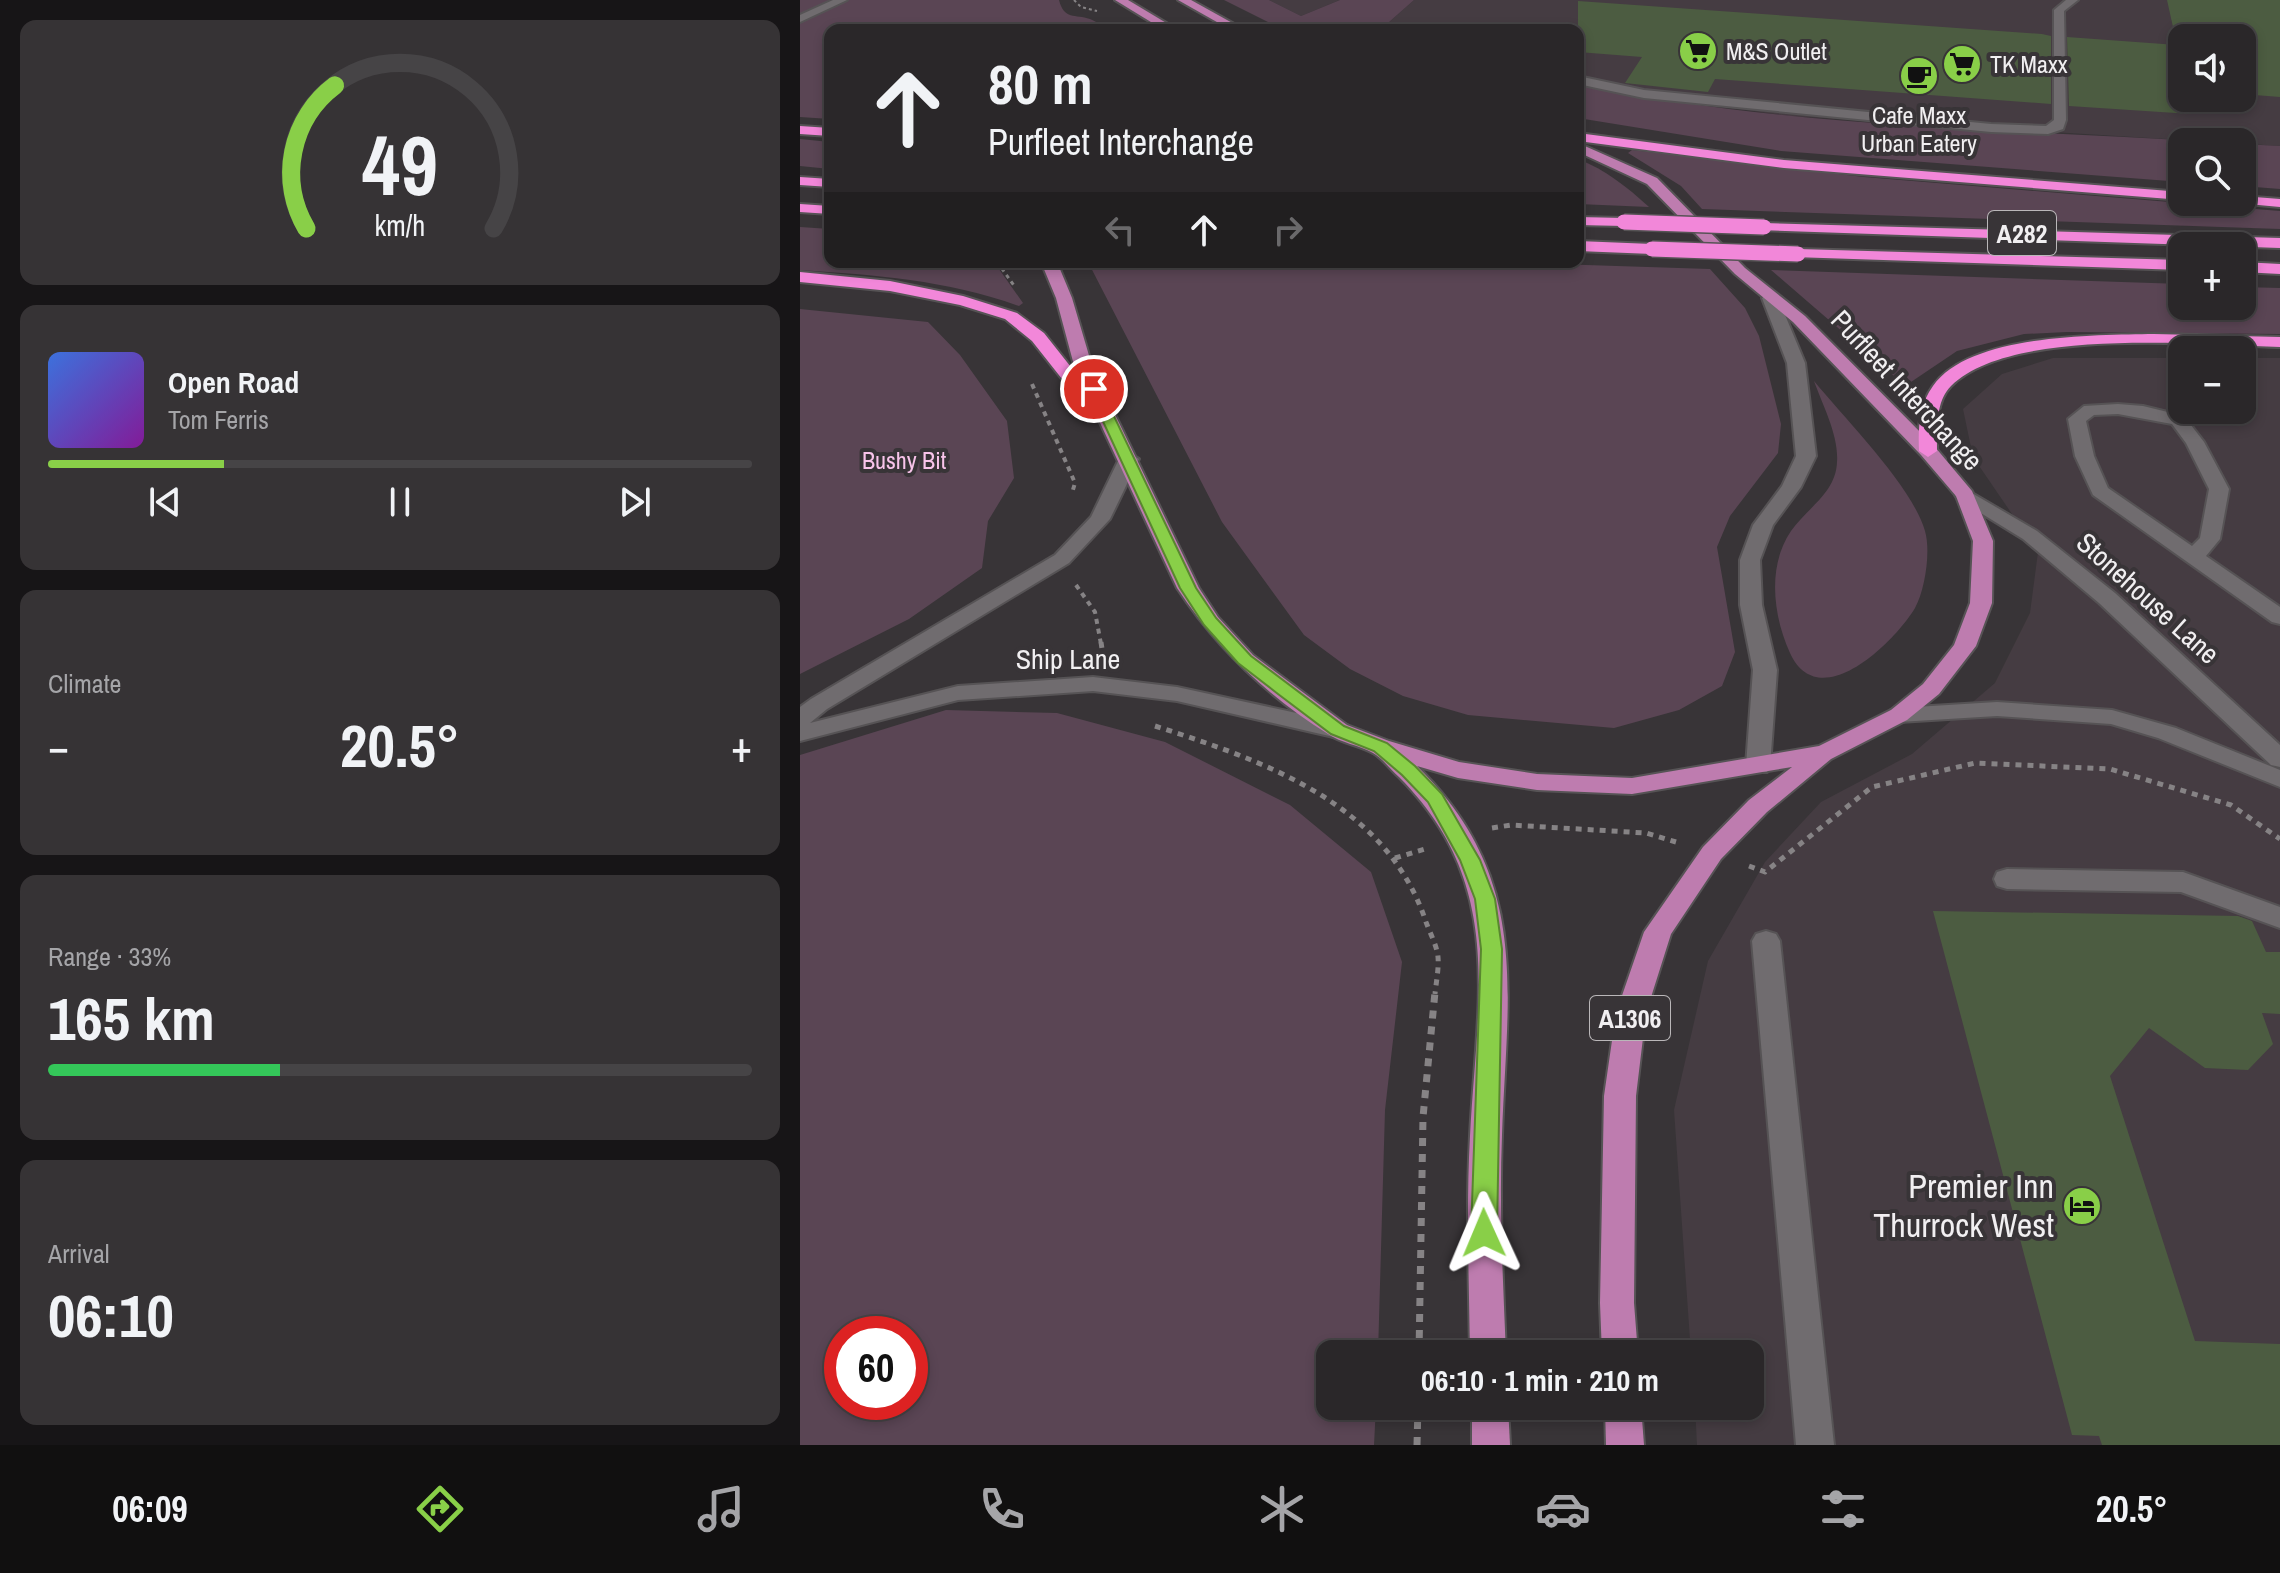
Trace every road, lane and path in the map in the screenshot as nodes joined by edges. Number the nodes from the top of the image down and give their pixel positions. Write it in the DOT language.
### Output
graph roads {
  1 [pos="842,0"];
  2 [pos="1120,0"];
  3 [pos="1183,0"];
  4 [pos="2073,0"];
  5 [pos="800,19"];
  6 [pos="1162,24"];
  7 [pos="1228,24"];
  8 [pos="1584,81"];
  9 [pos="800,130"];
  10 [pos="824,132"];
  11 [pos="1584,138"];
  12 [pos="1584,150"];
  13 [pos="800,181"];
  14 [pos="824,183"];
  15 [pos="2168,195"];
  16 [pos="2256,201"];
  17 [pos="2280,203"];
  18 [pos="800,208"];
  19 [pos="824,210"];
  20 [pos="1584,221"];
  21 [pos="2280,243"];
  22 [pos="1584,246"];
  23 [pos="2168,265"];
  24 [pos="1052,268"];
  25 [pos="2256,268"];
  26 [pos="2280,269"];
  27 [pos="800,277"];
  28 [pos="1770,298"];
  29 [pos="2280,342"];
  30 [pos="1031,382"];
  31 [pos="1105,408"];
  32 [pos="1928,451"];
  33 [pos="1129,459"];
  34 [pos="1965,495"];
  35 [pos="1070,504"];
  36 [pos="2194,556"];
  37 [pos="1068,573"];
  38 [pos="2280,617"];
  39 [pos="1101,667"];
  40 [pos="1899,715"];
  41 [pos="800,719"];
  42 [pos="1141,721"];
  43 [pos="1338,730"];
  44 [pos="800,733"];
  45 [pos="1380,747"];
  46 [pos="1825,753"];
  47 [pos="2280,759"];
  48 [pos="1758,766"];
  49 [pos="2280,779"];
  50 [pos="1499,826"];
  51 [pos="1646,833"];
  52 [pos="2280,839"];
  53 [pos="1408,854"];
  54 [pos="1395,858"];
  55 [pos="1749,866"];
  56 [pos="2007,879"];
  57 [pos="2280,918"];
  58 [pos="1766,941"];
  59 [pos="1419,1340"];
  60 [pos="1488,1340"];
  61 [pos="1619,1340"];
  62 [pos="1418,1420"];
  63 [pos="1490,1420"];
  64 [pos="1624,1420"];
  65 [pos="1417,1445"];
  66 [pos="1491,1445"];
  67 [pos="1625,1445"];
  68 [pos="1815,1445"];
  1 -- 5 [label="street"];
  2 -- 6 [label="main road"];
  3 -- 7 [label="main road"];
  4 -- 8 [label="street"];
  9 -- 10 [label="highway"];
  11 -- 15 [label="highway"];
  12 -- 28 [label="main road, Purfleet Interchange"];
  13 -- 14 [label="highway"];
  16 -- 17 [label="highway"];
  18 -- 19 [label="highway"];
  20 -- 21 [label="highway, A282, bridge"];
  22 -- 23 [label="highway, A282, bridge"];
  24 -- 31 [label="main road, Purfleet Interchange"];
  25 -- 26 [label="highway"];
  27 -- 31 [label="highway"];
  28 -- 32 [label="main road, Purfleet Interchange"];
  28 -- 48 [label="street"];
  29 -- 32 [label="highway"];
  30 -- 35 [label="path"];
  31 -- 33 [label="main road, Purfleet Interchange"];
  32 -- 34 [label="main road, Purfleet Interchange"];
  33 -- 41 [label="street"];
  33 -- 43 [label="main road, Purfleet Interchange"];
  34 -- 40 [label="main road, Purfleet Interchange"];
  34 -- 47 [label="street, Stonehouse Lane"];
  36 -- 36 [label="street"];
  36 -- 38 [label="street"];
  37 -- 39 [label="path"];
  40 -- 46 [label="main road, Purfleet Interchange"];
  40 -- 49 [label="street"];
  42 -- 54 [label="path"];
  43 -- 44 [label="street, Ship Lane"];
  43 -- 45 [label="main road, Purfleet Interchange"];
  45 -- 48 [label="main road, Purfleet Interchange"];
  45 -- 60 [label="main road"];
  46 -- 48 [label="main road, Purfleet Interchange"];
  46 -- 61 [label="main road, A1306"];
  50 -- 51 [label="path"];
  52 -- 55 [label="path"];
  53 -- 54 [label="path"];
  54 -- 59 [label="path"];
  56 -- 57 [label="street"];
  58 -- 68 [label="street"];
  62 -- 65 [label="path"];
  63 -- 66 [label="main road"];
  64 -- 67 [label="main road"];
}
